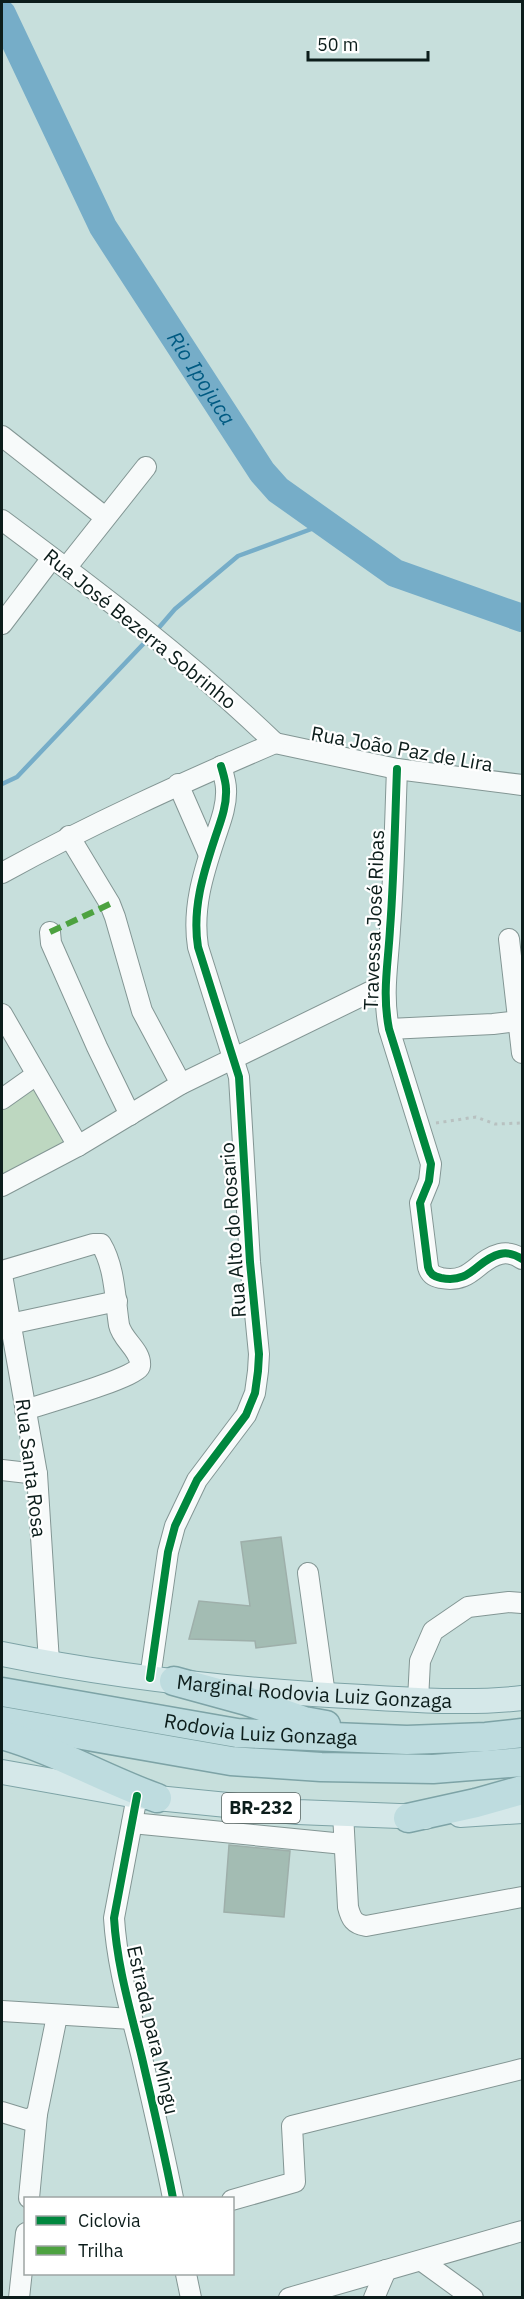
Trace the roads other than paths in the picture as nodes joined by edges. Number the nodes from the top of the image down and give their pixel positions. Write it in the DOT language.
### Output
graph roads {
  1 [pos="2,436"];
  2 [pos="146,467"];
  3 [pos="105,517"];
  4 [pos="2,520"];
  5 [pos="59,563"];
  6 [pos="2,624"];
  7 [pos="275,743"];
  8 [pos="221,766"];
  9 [pos="397,769"];
  10 [pos="178,784"];
  11 [pos="522,785"];
  12 [pos="69,836"];
  13 [pos="209,855"];
  14 [pos="2,873"];
  15 [pos="51,932"];
  16 [pos="509,939"];
  17 [pos="384,985"];
  18 [pos="2,1014"];
  19 [pos="518,1021"];
  20 [pos="389,1029"];
  21 [pos="522,1053"];
  22 [pos="234,1057"];
  23 [pos="36,1075"];
  24 [pos="181,1084"];
  25 [pos="2,1099"];
  26 [pos="130,1115"];
  27 [pos="78,1146"];
  28 [pos="3,1182"];
  29 [pos="522,1259"];
  30 [pos="2,1273"];
  31 [pos="117,1301"];
  32 [pos="10,1323"];
  33 [pos="25,1410"];
  34 [pos="2,1470"];
  35 [pos="36,1474"];
  36 [pos="308,1573"];
  37 [pos="522,1603"];
  38 [pos="2,1654"];
  39 [pos="49,1662"];
  40 [pos="162,1679"];
  41 [pos="2,1692"];
  42 [pos="325,1695"];
  43 [pos="522,1698"];
  44 [pos="418,1700"];
  45 [pos="2,1721"];
  46 [pos="522,1728"];
  47 [pos="522,1733"];
  48 [pos="2,1735"];
  49 [pos="522,1762"];
  50 [pos="2,1772"];
  51 [pos="522,1790"];
  52 [pos="147,1797"];
  53 [pos="522,1811"];
  54 [pos="344,1813"];
  55 [pos="408,1818"];
  56 [pos="132,1823"];
  57 [pos="344,1844"];
  58 [pos="522,1897"];
  59 [pos="2,2012"];
  60 [pos="57,2016"];
  61 [pos="132,2019"];
  62 [pos="522,2069"];
  63 [pos="2,2112"];
  64 [pos="37,2114"];
  65 [pos="29,2197"];
  66 [pos="173,2197"];
  67 [pos="234,2199"];
  68 [pos="522,2231"];
  69 [pos="24,2251"];
  70 [pos="422,2261"];
  71 [pos="386,2270"];
  72 [pos="186,2275"];
  73 [pos="298,2296"];
  74 [pos="19,2298"];
  75 [pos="191,2298"];
  76 [pos="374,2298"];
  77 [pos="473,2298"];
  1 -- 3 [label="street"];
  2 -- 3 [label="street"];
  3 -- 5 [label="street"];
  4 -- 5 [label="street, Rua José Bezerra Sobrinho"];
  5 -- 6 [label="street"];
  5 -- 7 [label="street, Rua José Bezerra Sobrinho"];
  7 -- 8 [label="street"];
  7 -- 9 [label="street, Rua João Paz de Lira"];
  8 -- 10 [label="street"];
  8 -- 13 [label="street, Rua Alto do Rosario"];
  9 -- 11 [label="street, Rua João Paz de Lira"];
  9 -- 17 [label="street, Travessa José Ribas"];
  10 -- 12 [label="street"];
  10 -- 13 [label="street"];
  12 -- 14 [label="street"];
  12 -- 24 [label="street"];
  13 -- 22 [label="street, Rua Alto do Rosario"];
  15 -- 26 [label="street"];
  16 -- 19 [label="street"];
  17 -- 20 [label="street, Travessa José Ribas"];
  17 -- 22 [label="street"];
  18 -- 23 [label="street"];
  19 -- 20 [label="street, Travessa José Ribas"];
  19 -- 21 [label="street"];
  20 -- 29 [label="street, Travessa José Ribas"];
  22 -- 24 [label="street"];
  22 -- 40 [label="street, Rua Alto do Rosario"];
  23 -- 25 [label="street"];
  23 -- 27 [label="street"];
  24 -- 26 [label="street"];
  26 -- 27 [label="street"];
  27 -- 28 [label="street"];
  30 -- 31 [label="street"];
  30 -- 32 [label="street, Rua Santa Rosa"];
  31 -- 32 [label="street"];
  31 -- 33 [label="street"];
  32 -- 33 [label="street, Rua Santa Rosa"];
  33 -- 35 [label="street, Rua Santa Rosa"];
  34 -- 35 [label="street"];
  35 -- 39 [label="street, Rua Santa Rosa"];
  36 -- 42 [label="street"];
  37 -- 44 [label="street"];
  38 -- 39 [label="main road, Marginal Rodovia Luiz Gonzaga"];
  39 -- 40 [label="main road, Marginal Rodovia Luiz Gonzaga"];
  40 -- 42 [label="main road, Marginal Rodovia Luiz Gonzaga"];
  40 -- 46 [label="highway"];
  41 -- 47 [label="highway, Rodovia Luiz Gonzaga"];
  42 -- 44 [label="main road, Marginal Rodovia Luiz Gonzaga"];
  43 -- 44 [label="main road, Marginal Rodovia Luiz Gonzaga"];
  45 -- 49 [label="highway, Rodovia Luiz Gonzaga / BR-232"];
  48 -- 52 [label="highway"];
  50 -- 52 [label="main road, BR-232"];
  51 -- 55 [label="highway"];
  52 -- 54 [label="main road, BR-232"];
  52 -- 56 [label="street, Estrada para Mingu"];
  53 -- 55 [label="main road, BR-232"];
  54 -- 55 [label="main road, BR-232"];
  54 -- 57 [label="street"];
  56 -- 57 [label="street"];
  56 -- 61 [label="street, Estrada para Mingu"];
  57 -- 58 [label="street"];
  59 -- 60 [label="street"];
  60 -- 61 [label="street"];
  60 -- 64 [label="street"];
  61 -- 66 [label="street, Estrada para Mingu"];
  62 -- 67 [label="street"];
  63 -- 64 [label="street"];
  64 -- 65 [label="street"];
  68 -- 70 [label="street"];
  69 -- 74 [label="street"];
  70 -- 71 [label="street"];
  70 -- 77 [label="street"];
  71 -- 73 [label="street"];
  71 -- 76 [label="street"];
  72 -- 75 [label="street"];
}
